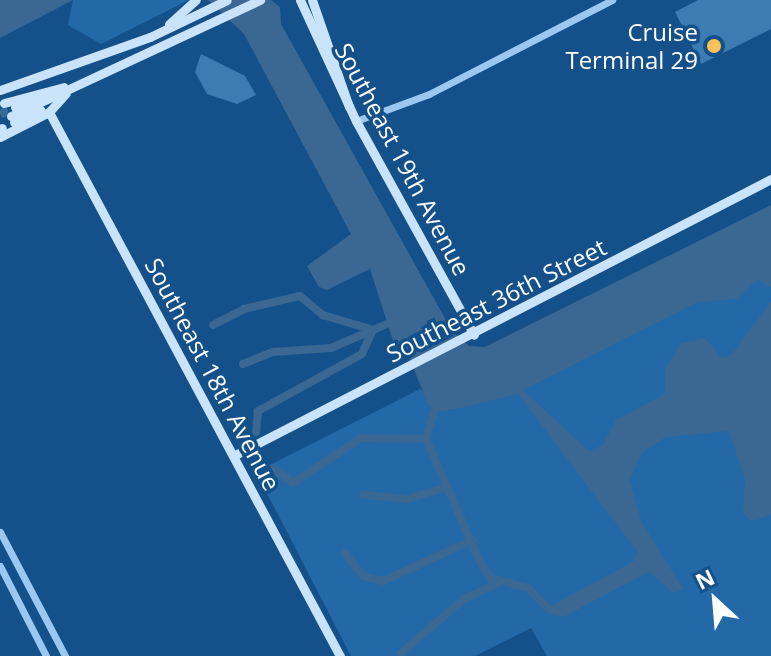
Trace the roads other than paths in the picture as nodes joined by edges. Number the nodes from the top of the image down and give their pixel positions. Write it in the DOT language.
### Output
graph roads {
  1 [pos="196,0"];
  2 [pos="227,0"];
  3 [pos="260,0"];
  4 [pos="300,0"];
  5 [pos="312,0"];
  6 [pos="612,0"];
  7 [pos="150,37"];
  8 [pos="145,56"];
  9 [pos="29,77"];
  10 [pos="71,87"];
  11 [pos="35,89"];
  12 [pos="0,90"];
  13 [pos="349,107"];
  14 [pos="49,112"];
  15 [pos="356,121"];
  16 [pos="1,131"];
  17 [pos="771,179"];
  18 [pos="470,337"];
  19 [pos="237,454"];
  20 [pos="0,532"];
  21 [pos="0,566"];
  22 [pos="46,656"];
  23 [pos="65,656"];
  24 [pos="340,656"];
  1 -- 7 [label="street"];
  2 -- 7 [label="street"];
  3 -- 8 [label="street"];
  4 -- 13 [label="street, Southeast 19th Avenue"];
  5 -- 13 [label="street"];
  6 -- 15 [label="street"];
  7 -- 8 [label="street"];
  7 -- 9 [label="street"];
  8 -- 10 [label="street"];
  9 -- 11 [label="street"];
  9 -- 12 [label="street"];
  10 -- 11 [label="street"];
  10 -- 11 [label="street"];
  10 -- 14 [label="street"];
  13 -- 15 [label="street, Southeast 19th Avenue"];
  14 -- 16 [label="street"];
  14 -- 19 [label="street, Southeast 18th Avenue"];
  15 -- 18 [label="street, Southeast 19th Avenue"];
  17 -- 18 [label="street, Southeast 36th Street"];
  18 -- 19 [label="street, Southeast 36th Street"];
  19 -- 24 [label="street, Southeast 18th Avenue"];
  20 -- 23 [label="street"];
  21 -- 22 [label="street"];
}
